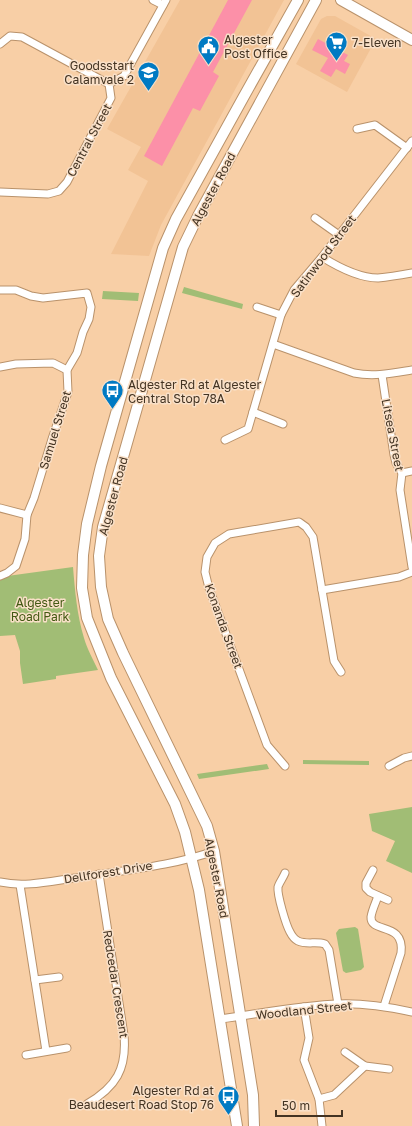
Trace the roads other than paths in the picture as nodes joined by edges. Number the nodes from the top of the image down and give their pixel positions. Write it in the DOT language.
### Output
graph roads {
  1 [pos="153,0"];
  2 [pos="298,0"];
  3 [pos="316,0"];
  4 [pos="340,0"];
  5 [pos="164,3"];
  6 [pos="412,40"];
  7 [pos="0,44"];
  8 [pos="109,84"];
  9 [pos="357,129"];
  10 [pos="412,142"];
  11 [pos="406,148"];
  12 [pos="0,192"];
  13 [pos="315,218"];
  14 [pos="339,235"];
  15 [pos="322,257"];
  16 [pos="412,273"];
  17 [pos="0,290"];
  18 [pos="257,307"];
  19 [pos="281,315"];
  20 [pos="273,344"];
  21 [pos="0,367"];
  22 [pos="67,370"];
  23 [pos="412,370"];
  24 [pos="382,374"];
  25 [pos="253,412"];
  26 [pos="283,424"];
  27 [pos="225,440"];
  28 [pos="412,471"];
  29 [pos="402,473"];
  30 [pos="0,508"];
  31 [pos="27,515"];
  32 [pos="412,567"];
  33 [pos="412,572"];
  34 [pos="0,576"];
  35 [pos="322,590"];
  36 [pos="341,672"];
  37 [pos="412,756"];
  38 [pos="285,766"];
  39 [pos="389,766"];
  40 [pos="214,850"];
  41 [pos="192,859"];
  42 [pos="373,870"];
  43 [pos="285,873"];
  44 [pos="99,874"];
  45 [pos="0,882"];
  46 [pos="20,885"];
  47 [pos="378,896"];
  48 [pos="388,900"];
  49 [pos="59,977"];
  50 [pos="35,980"];
  51 [pos="338,1004"];
  52 [pos="384,1006"];
  53 [pos="304,1007"];
  54 [pos="412,1012"];
  55 [pos="241,1016"];
  56 [pos="220,1020"];
  57 [pos="67,1048"];
  58 [pos="46,1051"];
  59 [pos="345,1052"];
  60 [pos="26,1055"];
  61 [pos="365,1066"];
  62 [pos="389,1068"];
  63 [pos="319,1099"];
  64 [pos="87,1104"];
  65 [pos="237,1126"];
  66 [pos="254,1126"];
  67 [pos="322,1126"];
  1 -- 5 [label="street"];
  2 -- 41 [label="main road, Algester Road"];
  3 -- 40 [label="main road, Algester Road"];
  4 -- 6 [label="main road"];
  5 -- 8 [label="street"];
  7 -- 8 [label="street"];
  8 -- 12 [label="street, Central Street"];
  9 -- 11 [label="street"];
  10 -- 11 [label="street, Satinwood Street"];
  11 -- 14 [label="street, Satinwood Street"];
  13 -- 14 [label="street"];
  14 -- 15 [label="street, Satinwood Street"];
  15 -- 16 [label="street"];
  15 -- 19 [label="street, Satinwood Street"];
  17 -- 22 [label="street"];
  18 -- 19 [label="street"];
  19 -- 20 [label="street, Satinwood Street"];
  20 -- 24 [label="street"];
  20 -- 25 [label="street, Satinwood Street"];
  21 -- 22 [label="street"];
  22 -- 31 [label="street, Samuel Street"];
  23 -- 24 [label="street"];
  24 -- 29 [label="street, Litsea Street"];
  25 -- 26 [label="street"];
  25 -- 27 [label="street, Satinwood Street"];
  28 -- 29 [label="street"];
  29 -- 32 [label="street, Litsea Street"];
  30 -- 31 [label="street"];
  31 -- 34 [label="street, Samuel Street"];
  33 -- 35 [label="street"];
  35 -- 36 [label="street"];
  35 -- 38 [label="street, Konanda Street"];
  37 -- 39 [label="street"];
  40 -- 41 [label="street, Dellforest Drive"];
  40 -- 55 [label="main road, Algester Road"];
  41 -- 44 [label="street, Dellforest Drive"];
  41 -- 56 [label="main road, Algester Road"];
  42 -- 47 [label="street"];
  43 -- 51 [label="street"];
  44 -- 46 [label="street, Dellforest Drive"];
  44 -- 64 [label="street, Redcedar Crescent"];
  45 -- 46 [label="street, Dellforest Drive"];
  46 -- 50 [label="street"];
  47 -- 48 [label="street"];
  47 -- 52 [label="street"];
  49 -- 50 [label="street"];
  50 -- 58 [label="street"];
  51 -- 52 [label="street, Woodland Street"];
  51 -- 53 [label="street, Woodland Street"];
  52 -- 54 [label="street, Woodland Street"];
  53 -- 55 [label="street, Woodland Street"];
  53 -- 63 [label="street"];
  55 -- 56 [label="street, Woodland Street"];
  55 -- 66 [label="main road, Algester Road"];
  56 -- 65 [label="main road, Algester Road"];
  57 -- 58 [label="street"];
  58 -- 60 [label="street"];
  59 -- 61 [label="street"];
  61 -- 62 [label="street"];
  61 -- 63 [label="street"];
  63 -- 67 [label="street"];
}
